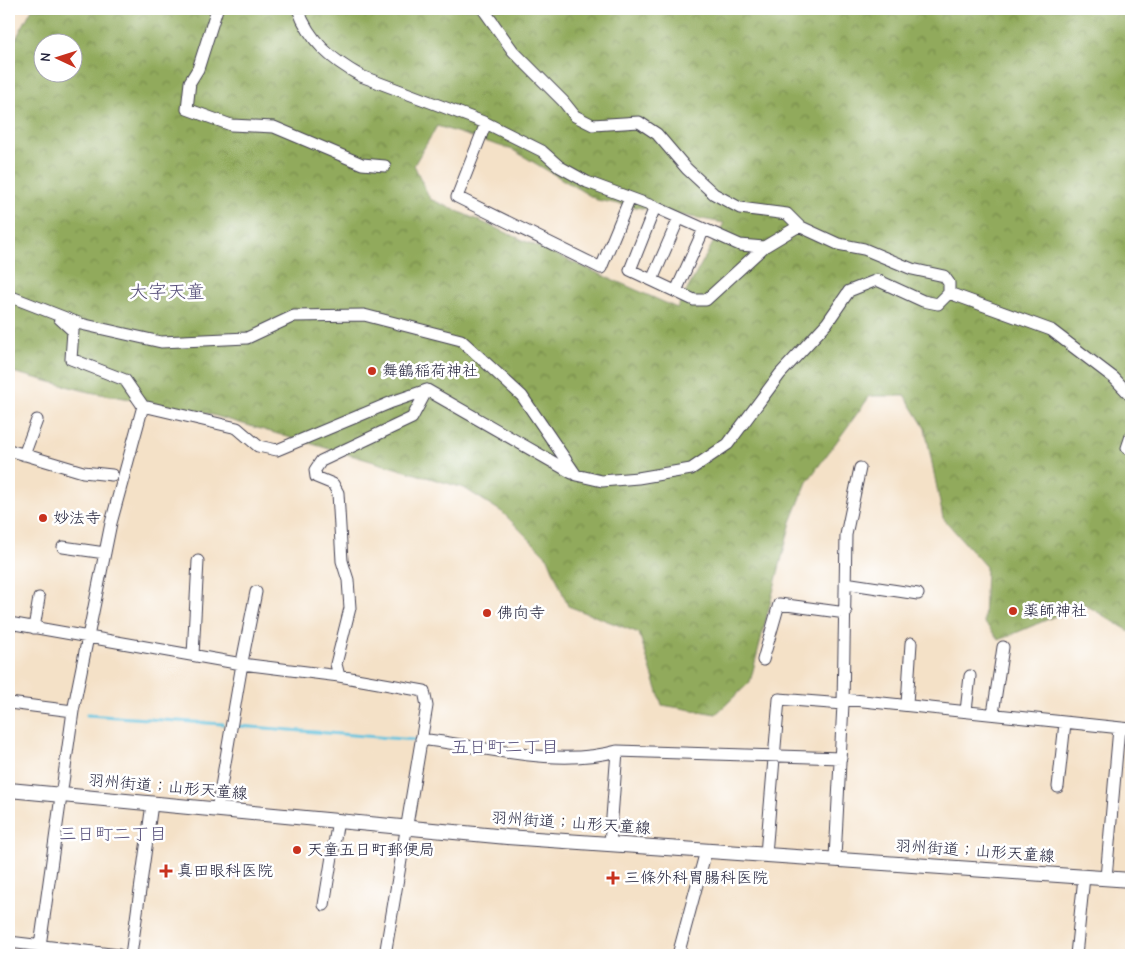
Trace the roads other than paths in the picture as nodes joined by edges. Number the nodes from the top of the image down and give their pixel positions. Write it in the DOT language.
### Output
graph roads {
  1 [pos="217,9"];
  2 [pos="298,9"];
  3 [pos="482,9"];
  4 [pos="486,123"];
  5 [pos="385,166"];
  6 [pos="630,198"];
  7 [pos="655,207"];
  8 [pos="679,218"];
  9 [pos="799,226"];
  10 [pos="704,229"];
  11 [pos="764,247"];
  12 [pos="652,280"];
  13 [pos="676,292"];
  14 [pos="949,293"];
  15 [pos="9,296"];
  16 [pos="54,314"];
  17 [pos="427,390"];
  18 [pos="1131,396"];
  19 [pos="143,406"];
  20 [pos="37,420"];
  21 [pos="1131,436"];
  22 [pos="1127,448"];
  23 [pos="9,450"];
  24 [pos="24,455"];
  25 [pos="860,468"];
  26 [pos="112,475"];
  27 [pos="576,475"];
  28 [pos="63,547"];
  29 [pos="105,553"];
  30 [pos="198,561"];
  31 [pos="845,583"];
  32 [pos="256,592"];
  33 [pos="918,594"];
  34 [pos="39,598"];
  35 [pos="846,613"];
  36 [pos="9,623"];
  37 [pos="34,628"];
  38 [pos="89,638"];
  39 [pos="911,643"];
  40 [pos="1003,646"];
  41 [pos="193,655"];
  42 [pos="763,660"];
  43 [pos="242,663"];
  44 [pos="339,676"];
  45 [pos="970,676"];
  46 [pos="844,701"];
  47 [pos="9,703"];
  48 [pos="907,704"];
  49 [pos="73,711"];
  50 [pos="966,711"];
  51 [pos="993,714"];
  52 [pos="1065,723"];
  53 [pos="1119,728"];
  54 [pos="1131,729"];
  55 [pos="421,739"];
  56 [pos="617,752"];
  57 [pos="775,754"];
  58 [pos="842,758"];
  59 [pos="1058,787"];
  60 [pos="9,790"];
  61 [pos="60,794"];
  62 [pos="152,804"];
  63 [pos="217,810"];
  64 [pos="338,820"];
  65 [pos="405,827"];
  66 [pos="610,844"];
  67 [pos="706,851"];
  68 [pos="766,854"];
  69 [pos="835,858"];
  70 [pos="1084,877"];
  71 [pos="1106,878"];
  72 [pos="1131,880"];
  73 [pos="324,905"];
  74 [pos="9,942"];
  75 [pos="40,946"];
  76 [pos="119,955"];
  77 [pos="131,955"];
  78 [pos="385,955"];
  79 [pos="678,955"];
  80 [pos="1076,955"];
  1 -- 5 [label="street"];
  2 -- 4 [label="street"];
  3 -- 9 [label="street"];
  4 -- 6 [label="street"];
  4 -- 6 [label="street"];
  6 -- 7 [label="street"];
  7 -- 8 [label="street"];
  7 -- 12 [label="street"];
  8 -- 10 [label="street"];
  8 -- 12 [label="street"];
  9 -- 11 [label="street"];
  9 -- 14 [label="street"];
  10 -- 11 [label="street"];
  10 -- 13 [label="street"];
  11 -- 13 [label="street"];
  12 -- 13 [label="street"];
  14 -- 18 [label="street"];
  14 -- 27 [label="street"];
  15 -- 16 [label="street"];
  16 -- 19 [label="street"];
  16 -- 27 [label="street"];
  17 -- 19 [label="street"];
  17 -- 27 [label="street"];
  17 -- 44 [label="street"];
  19 -- 29 [label="street"];
  20 -- 24 [label="street"];
  21 -- 22 [label="street"];
  23 -- 24 [label="street"];
  24 -- 26 [label="street"];
  25 -- 31 [label="street"];
  28 -- 29 [label="street"];
  29 -- 38 [label="street"];
  30 -- 41 [label="street"];
  31 -- 33 [label="street"];
  31 -- 35 [label="street"];
  32 -- 43 [label="street"];
  34 -- 37 [label="street"];
  35 -- 42 [label="street"];
  35 -- 46 [label="street"];
  36 -- 37 [label="street"];
  37 -- 38 [label="street"];
  38 -- 41 [label="street"];
  38 -- 49 [label="street"];
  39 -- 48 [label="street"];
  40 -- 51 [label="street"];
  41 -- 43 [label="street"];
  43 -- 44 [label="street"];
  43 -- 63 [label="street"];
  44 -- 55 [label="street"];
  45 -- 50 [label="street"];
  46 -- 48 [label="street"];
  46 -- 57 [label="street"];
  46 -- 58 [label="street"];
  47 -- 49 [label="street"];
  48 -- 50 [label="street"];
  49 -- 61 [label="street"];
  50 -- 51 [label="street"];
  51 -- 52 [label="street"];
  52 -- 53 [label="street"];
  52 -- 59 [label="street"];
  53 -- 54 [label="street"];
  53 -- 71 [label="street"];
  55 -- 56 [label="street"];
  55 -- 65 [label="street"];
  56 -- 57 [label="street"];
  56 -- 66 [label="street"];
  57 -- 58 [label="street"];
  57 -- 68 [label="street"];
  58 -- 69 [label="street"];
  60 -- 61 [label="main road, 羽州街道；山形天童線"];
  61 -- 62 [label="main road, 羽州街道；山形天童線"];
  61 -- 75 [label="street"];
  62 -- 63 [label="main road, 羽州街道；山形天童線"];
  62 -- 77 [label="street"];
  63 -- 64 [label="main road, 羽州街道；山形天童線"];
  64 -- 65 [label="main road, 羽州街道；山形天童線"];
  64 -- 73 [label="street"];
  65 -- 66 [label="main road, 羽州街道；山形天童線"];
  65 -- 78 [label="street"];
  66 -- 67 [label="main road, 羽州街道；山形天童線"];
  67 -- 68 [label="main road, 羽州街道；山形天童線"];
  67 -- 79 [label="street"];
  68 -- 69 [label="main road, 羽州街道；山形天童線"];
  69 -- 70 [label="main road, 羽州街道；山形天童線"];
  70 -- 71 [label="main road, 羽州街道；山形天童線"];
  70 -- 80 [label="street"];
  71 -- 72 [label="main road, 羽州街道；山形天童線"];
  74 -- 75 [label="street"];
  75 -- 76 [label="street"];
}
